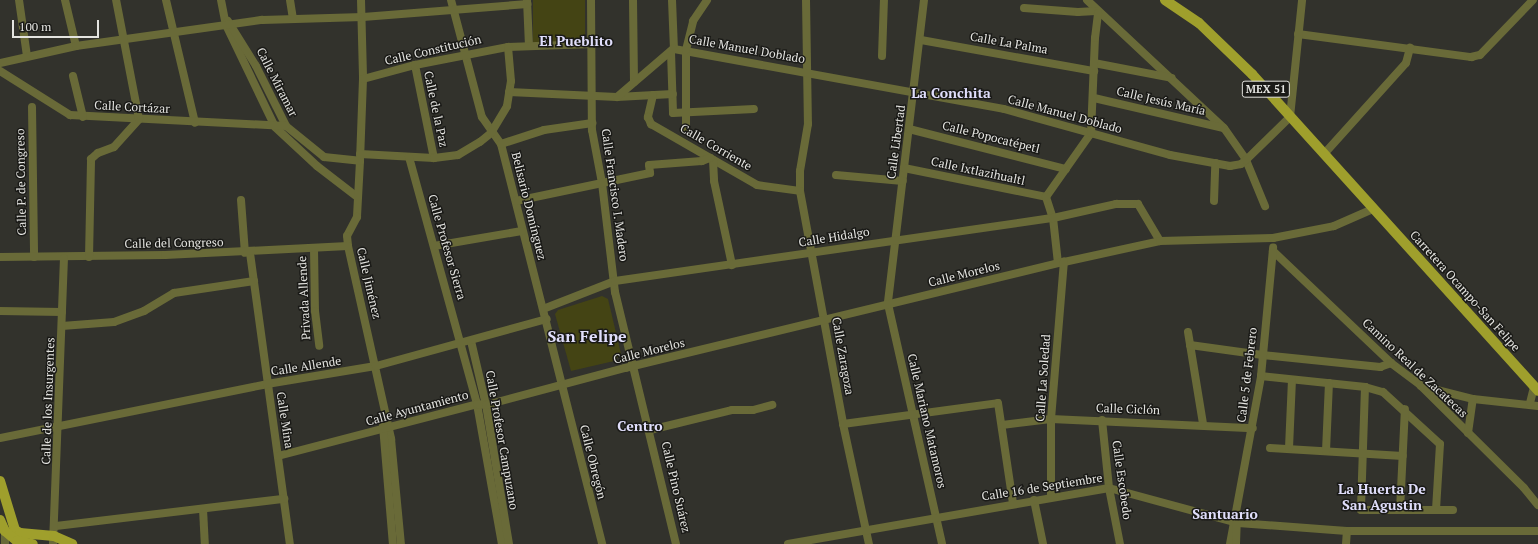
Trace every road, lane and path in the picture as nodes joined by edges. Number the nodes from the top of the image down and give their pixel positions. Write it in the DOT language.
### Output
graph roads {
  1 [pos="19,0"];
  2 [pos="65,0"];
  3 [pos="116,0"];
  4 [pos="166,0"];
  5 [pos="221,0"];
  6 [pos="290,0"];
  7 [pos="361,0"];
  8 [pos="451,0"];
  9 [pos="591,0"];
  10 [pos="633,0"];
  11 [pos="672,0"];
  12 [pos="707,0"];
  13 [pos="806,0"];
  14 [pos="884,0"];
  15 [pos="924,0"];
  16 [pos="1165,0"];
  17 [pos="1302,0"];
  18 [pos="1533,0"];
  19 [pos="1090,1"];
  20 [pos="527,2"];
  21 [pos="1024,8"];
  22 [pos="453,9"];
  23 [pos="1097,12"];
  24 [pos="363,17"];
  25 [pos="293,18"];
  26 [pos="228,23"];
  27 [pos="174,33"];
  28 [pos="1298,34"];
  29 [pos="124,39"];
  30 [pos="921,40"];
  31 [pos="593,44"];
  32 [pos="529,45"];
  33 [pos="76,46"];
  34 [pos="508,47"];
  35 [pos="1410,48"];
  36 [pos="672,50"];
  37 [pos="686,50"];
  38 [pos="466,54"];
  39 [pos="28,56"];
  40 [pos="882,56"];
  41 [pos="0,63"];
  42 [pos="415,65"];
  43 [pos="1094,67"];
  44 [pos="0,71"];
  45 [pos="808,72"];
  46 [pos="73,76"];
  47 [pos="1173,78"];
  48 [pos="363,79"];
  49 [pos="634,82"];
  50 [pos="509,92"];
  51 [pos="914,92"];
  52 [pos="673,94"];
  53 [pos="653,95"];
  54 [pos="592,96"];
  55 [pos="617,97"];
  56 [pos="1094,98"];
  57 [pos="32,107"];
  58 [pos="754,108"];
  59 [pos="686,113"];
  60 [pos="82,117"];
  61 [pos="1290,117"];
  62 [pos="139,119"];
  63 [pos="195,123"];
  64 [pos="592,123"];
  65 [pos="286,126"];
  66 [pos="275,127"];
  67 [pos="686,128"];
  68 [pos="1224,128"];
  69 [pos="909,129"];
  70 [pos="491,133"];
  71 [pos="1091,133"];
  72 [pos="500,144"];
  73 [pos="1324,154"];
  74 [pos="360,157"];
  75 [pos="409,157"];
  76 [pos="434,158"];
  77 [pos="712,159"];
  78 [pos="1246,160"];
  79 [pos="1215,163"];
  80 [pos="904,168"];
  81 [pos="1066,169"];
  82 [pos="836,175"];
  83 [pos="902,182"];
  84 [pos="602,183"];
  85 [pos="800,189"];
  86 [pos="356,196"];
  87 [pos="1047,198"];
  88 [pos="241,200"];
  89 [pos="1214,201"];
  90 [pos="516,202"];
  91 [pos="1265,206"];
  92 [pos="1373,209"];
  93 [pos="1052,217"];
  94 [pos="522,231"];
  95 [pos="1273,238"];
  96 [pos="896,239"];
  97 [pos="1160,241"];
  98 [pos="348,246"];
  99 [pos="434,246"];
  100 [pos="314,249"];
  101 [pos="1273,251"];
  102 [pos="812,252"];
  103 [pos="248,253"];
  104 [pos="0,257"];
  105 [pos="34,257"];
  106 [pos="89,257"];
  107 [pos="64,258"];
  108 [pos="1061,263"];
  109 [pos="732,265"];
  110 [pos="254,281"];
  111 [pos="615,281"];
  112 [pos="888,304"];
  113 [pos="543,309"];
  114 [pos="0,311"];
  115 [pos="62,312"];
  116 [pos="546,319"];
  117 [pos="825,321"];
  118 [pos="62,326"];
  119 [pos="1188,332"];
  120 [pos="466,342"];
  121 [pos="1190,345"];
  122 [pos="319,346"];
  123 [pos="1262,355"];
  124 [pos="1391,363"];
  125 [pos="376,366"];
  126 [pos="632,367"];
  127 [pos="1260,376"];
  128 [pos="1292,380"];
  129 [pos="1329,383"];
  130 [pos="267,384"];
  131 [pos="562,385"];
  132 [pos="1420,385"];
  133 [pos="1365,387"];
  134 [pos="1536,389"];
  135 [pos="1473,399"];
  136 [pos="482,404"];
  137 [pos="1534,404"];
  138 [pos="772,405"];
  139 [pos="1405,409"];
  140 [pos="914,414"];
  141 [pos="1051,419"];
  142 [pos="1102,420"];
  143 [pos="842,424"];
  144 [pos="1203,424"];
  145 [pos="1002,426"];
  146 [pos="59,427"];
  147 [pos="385,428"];
  148 [pos="1252,428"];
  149 [pos="650,430"];
  150 [pos="1468,433"];
  151 [pos="0,438"];
  152 [pos="1270,448"];
  153 [pos="1289,448"];
  154 [pos="1326,451"];
  155 [pos="1363,453"];
  156 [pos="278,456"];
  157 [pos="1403,456"];
  158 [pos="0,484"];
  159 [pos="1109,488"];
  160 [pos="1051,497"];
  161 [pos="284,499"];
  162 [pos="1034,500"];
  163 [pos="1013,503"];
  164 [pos="1538,505"];
  165 [pos="203,509"];
  166 [pos="1400,510"];
  167 [pos="1436,510"];
  168 [pos="1453,510"];
  169 [pos="936,517"];
  170 [pos="0,520"];
  171 [pos="395,522"];
  172 [pos="1236,522"];
  173 [pos="866,530"];
  174 [pos="4,531"];
  175 [pos="1347,531"];
  176 [pos="1538,531"];
  177 [pos="503,532"];
  178 [pos="54,536"];
  179 [pos="805,542"];
  180 [pos="5,544"];
  181 [pos="33,544"];
  182 [pos="72,544"];
  183 [pos="205,544"];
  184 [pos="290,544"];
  185 [pos="393,544"];
  186 [pos="401,544"];
  187 [pos="502,544"];
  188 [pos="509,544"];
  189 [pos="602,544"];
  190 [pos="676,544"];
  191 [pos="788,544"];
  192 [pos="869,544"];
  193 [pos="942,544"];
  194 [pos="1043,544"];
  195 [pos="1120,544"];
  196 [pos="1230,544"];
  197 [pos="1236,544"];
  198 [pos="1346,544"];
  1 -- 39 [label="street"];
  2 -- 33 [label="street"];
  3 -- 29 [label="street"];
  4 -- 27 [label="street"];
  5 -- 26 [label="street, Calle Miramar"];
  6 -- 25 [label="street"];
  7 -- 24 [label="street, Calle Jiménez"];
  8 -- 22 [label="street"];
  9 -- 31 [label="street, Calle Francisco I. Madero"];
  10 -- 49 [label="street"];
  11 -- 36 [label="street"];
  12 -- 37 [label="street"];
  13 -- 45 [label="street, Calle Zaragoza"];
  14 -- 40 [label="street"];
  15 -- 30 [label="street, Calle Libertad"];
  16 -- 61 [label="main road, MEX 51"];
  17 -- 28 [label="street"];
  18 -- 35 [label="street"];
  19 -- 23 [label="street"];
  20 -- 22 [label="street"];
  20 -- 32 [label="street"];
  21 -- 23 [label="street"];
  22 -- 24 [label="street"];
  22 -- 38 [label="street"];
  23 -- 43 [label="street"];
  23 -- 47 [label="street"];
  24 -- 25 [label="street"];
  24 -- 48 [label="street, Calle Jiménez"];
  25 -- 26 [label="street"];
  26 -- 27 [label="street"];
  26 -- 65 [label="street, Calle Miramar"];
  26 -- 66 [label="street, Calle Miramar"];
  27 -- 29 [label="street"];
  27 -- 63 [label="street"];
  28 -- 35 [label="street"];
  28 -- 61 [label="street"];
  29 -- 33 [label="street"];
  29 -- 62 [label="street"];
  30 -- 43 [label="street, Calle La Palma"];
  30 -- 51 [label="street, Calle Libertad"];
  31 -- 32 [label="street, Calle Constitución"];
  31 -- 54 [label="street, Calle Francisco I. Madero"];
  32 -- 34 [label="street, Calle Constitución"];
  33 -- 39 [label="street"];
  34 -- 38 [label="street, Calle Constitución"];
  34 -- 50 [label="street"];
  35 -- 73 [label="street"];
  36 -- 37 [label="street, Calle Manuel Doblado"];
  36 -- 49 [label="street"];
  36 -- 52 [label="street"];
  37 -- 45 [label="street, Calle Manuel Doblado"];
  37 -- 59 [label="street"];
  38 -- 42 [label="street, Calle Constitución"];
  38 -- 70 [label="street"];
  39 -- 41 [label="street"];
  42 -- 48 [label="street, Calle Constitución"];
  42 -- 76 [label="street, Calle de la Paz"];
  43 -- 47 [label="street, Calle La Palma"];
  43 -- 56 [label="street"];
  44 -- 60 [label="street, Calle Cortázar"];
  45 -- 51 [label="street, Calle Manuel Doblado"];
  45 -- 85 [label="street, Calle Zaragoza"];
  46 -- 60 [label="street"];
  47 -- 68 [label="street"];
  48 -- 74 [label="street, Calle Jiménez"];
  49 -- 55 [label="street"];
  50 -- 54 [label="street"];
  50 -- 70 [label="street"];
  51 -- 69 [label="street, Calle Libertad"];
  51 -- 71 [label="street, Calle Manuel Doblado"];
  52 -- 53 [label="street"];
  52 -- 59 [label="street, Calle Corriente"];
  53 -- 55 [label="street"];
  53 -- 77 [label="street, Calle Corriente"];
  54 -- 55 [label="street"];
  54 -- 64 [label="street, Calle Francisco I. Madero"];
  56 -- 68 [label="street, Calle Jesús María"];
  56 -- 71 [label="street"];
  57 -- 105 [label="street, Calle P. de Congreso"];
  58 -- 59 [label="street, Calle Corriente"];
  59 -- 67 [label="street"];
  60 -- 62 [label="street, Calle Cortázar"];
  61 -- 73 [label="main road, MEX 51"];
  61 -- 78 [label="street, Calle Manuel Doblado"];
  62 -- 63 [label="street, Calle Cortázar"];
  62 -- 106 [label="street"];
  63 -- 66 [label="street, Calle Cortázar"];
  64 -- 72 [label="street, Belisario Domínguez"];
  64 -- 84 [label="street, Calle Francisco I. Madero"];
  65 -- 66 [label="street, Calle Cortázar"];
  65 -- 74 [label="street, Calle Miramar"];
  66 -- 86 [label="street"];
  68 -- 78 [label="street"];
  69 -- 80 [label="street, Calle Libertad"];
  69 -- 81 [label="street, Calle Popocatépetl"];
  70 -- 72 [label="street"];
  70 -- 76 [label="street, Calle Miramar"];
  71 -- 79 [label="street, Calle Manuel Doblado"];
  71 -- 81 [label="street"];
  72 -- 90 [label="street, Belisario Domínguez"];
  73 -- 92 [label="main road, MEX 51"];
  74 -- 75 [label="street, Calle Miramar"];
  74 -- 86 [label="street, Calle Jiménez"];
  75 -- 76 [label="street, Calle Miramar"];
  75 -- 99 [label="street, Calle Profesor Sierra"];
  77 -- 84 [label="street"];
  77 -- 85 [label="street, Calle Corriente"];
  77 -- 109 [label="street"];
  78 -- 79 [label="street, Calle Manuel Doblado"];
  78 -- 91 [label="street"];
  79 -- 89 [label="street"];
  80 -- 83 [label="street, Calle Libertad"];
  80 -- 87 [label="street, Calle Ixtlazihualtl"];
  81 -- 87 [label="street"];
  82 -- 83 [label="street"];
  83 -- 96 [label="street, Calle Libertad"];
  84 -- 90 [label="street"];
  84 -- 111 [label="street, Calle Francisco I. Madero"];
  85 -- 102 [label="street, Calle Zaragoza"];
  86 -- 98 [label="street, Calle Jiménez"];
  87 -- 93 [label="street, Calle La Soledad"];
  88 -- 103 [label="street, Calle Mina"];
  90 -- 94 [label="street, Belisario Domínguez"];
  92 -- 95 [label="street, Calle Morelos"];
  92 -- 134 [label="main road, Carretera Ocampo-San Felipe / MEX 51"];
  93 -- 96 [label="street, Calle Hidalgo"];
  93 -- 97 [label="street, Calle Hidalgo"];
  93 -- 108 [label="street, Calle La Soledad"];
  94 -- 99 [label="street"];
  94 -- 113 [label="street, Belisario Domínguez"];
  95 -- 97 [label="street, Calle Morelos"];
  95 -- 101 [label="street, Calle 5 de Febrero"];
  96 -- 102 [label="street, Calle Hidalgo"];
  96 -- 112 [label="street, Calle Libertad"];
  97 -- 108 [label="street, Calle Morelos"];
  98 -- 100 [label="street, Calle del Congreso"];
  98 -- 125 [label="street, Calle Jiménez"];
  99 -- 120 [label="street, Calle Profesor Sierra"];
  100 -- 103 [label="street, Calle del Congreso"];
  100 -- 122 [label="street, Privada Allende"];
  101 -- 123 [label="street, Calle 5 de Febrero"];
  101 -- 124 [label="street, Camino Real de Zacatecas"];
  102 -- 109 [label="street, Calle Hidalgo"];
  102 -- 117 [label="street, Calle Zaragoza"];
  103 -- 106 [label="street, Calle del Congreso"];
  103 -- 110 [label="street, Calle Mina"];
  104 -- 105 [label="street, Calle del Congreso"];
  105 -- 107 [label="street, Calle del Congreso"];
  106 -- 107 [label="street, Calle del Congreso"];
  107 -- 115 [label="street, Calle de los Insurgentes"];
  108 -- 112 [label="street, Calle Morelos"];
  108 -- 141 [label="street, Calle La Soledad"];
  109 -- 111 [label="street, Calle Hidalgo"];
  110 -- 118 [label="street"];
  110 -- 130 [label="street, Calle Mina"];
  111 -- 113 [label="street, Calle Hidalgo"];
  111 -- 126 [label="street, Calle Francisco I. Madero"];
  112 -- 117 [label="street, Calle Morelos"];
  112 -- 140 [label="street, Calle Mariano Matamoros"];
  113 -- 116 [label="street, Belisario Domínguez"];
  114 -- 115 [label="street"];
  115 -- 118 [label="street, Calle de los Insurgentes"];
  116 -- 120 [label="street, Calle Allende"];
  116 -- 131 [label="street"];
  117 -- 126 [label="street, Calle Morelos"];
  117 -- 143 [label="street, Calle Zaragoza"];
  118 -- 146 [label="street, Calle de los Insurgentes"];
  119 -- 121 [label="street"];
  120 -- 125 [label="street, Calle Allende"];
  120 -- 136 [label="street, Calle Profesor Campuzano"];
  121 -- 123 [label="street"];
  121 -- 144 [label="street"];
  123 -- 124 [label="street"];
  123 -- 127 [label="street, Calle 5 de Febrero"];
  124 -- 132 [label="street, Camino Real de Zacatecas"];
  125 -- 130 [label="street, Calle Allende"];
  125 -- 147 [label="street, Calle Jiménez"];
  126 -- 131 [label="street, Calle Morelos"];
  126 -- 149 [label="street, Calle Pino Suárez"];
  127 -- 128 [label="street"];
  127 -- 148 [label="street, Calle 5 de Febrero"];
  128 -- 129 [label="street"];
  128 -- 153 [label="street"];
  129 -- 133 [label="street"];
  129 -- 154 [label="street"];
  130 -- 146 [label="street, Calle Allende"];
  130 -- 156 [label="street, Calle Mina"];
  131 -- 136 [label="street, Calle Ayuntamiento"];
  131 -- 189 [label="street, Calle Obregón"];
  132 -- 135 [label="street"];
  132 -- 150 [label="street, Camino Real de Zacatecas"];
  133 -- 139 [label="street"];
  133 -- 155 [label="street"];
  134 -- 137 [label="street"];
  135 -- 137 [label="street"];
  135 -- 150 [label="street"];
  136 -- 147 [label="street, Calle Ayuntamiento"];
  136 -- 177 [label="street, Calle Profesor Campuzano"];
  138 -- 149 [label="street"];
  139 -- 157 [label="street"];
  139 -- 167 [label="street"];
  140 -- 143 [label="street"];
  140 -- 145 [label="street"];
  140 -- 169 [label="street, Calle Mariano Matamoros"];
  141 -- 142 [label="street, Calle Ciclón"];
  141 -- 145 [label="street, Calle Ciclón"];
  141 -- 160 [label="street, Calle La Soledad"];
  142 -- 144 [label="street, Calle Ciclón"];
  142 -- 159 [label="street, Calle Escobedo"];
  143 -- 173 [label="street, Calle Zaragoza"];
  144 -- 148 [label="street, Calle Ciclón"];
  145 -- 163 [label="street"];
  146 -- 151 [label="street, Calle Allende"];
  146 -- 178 [label="street, Calle de los Insurgentes"];
  147 -- 156 [label="street, Calle Ayuntamiento"];
  147 -- 171 [label="street, Calle Jiménez"];
  148 -- 172 [label="street, Calle 5 de Febrero"];
  149 -- 190 [label="street, Calle Pino Suárez"];
  150 -- 164 [label="street, Camino Real de Zacatecas"];
  152 -- 153 [label="street"];
  153 -- 154 [label="street"];
  154 -- 155 [label="street"];
  155 -- 157 [label="street"];
  155 -- 166 [label="street"];
  156 -- 161 [label="street, Calle Mina"];
  157 -- 166 [label="street"];
  158 -- 178 [label="main road"];
  159 -- 160 [label="street, Calle 16 de Septiembre"];
  159 -- 172 [label="street, Calle 16 de Septiembre"];
  159 -- 195 [label="street, Calle Escobedo"];
  160 -- 162 [label="street, Calle 16 de Septiembre"];
  161 -- 165 [label="street"];
  161 -- 184 [label="street, Calle Mina"];
  162 -- 163 [label="street, Calle 16 de Septiembre"];
  162 -- 194 [label="street"];
  163 -- 169 [label="street, Calle 16 de Septiembre"];
  165 -- 178 [label="street"];
  165 -- 183 [label="street"];
  166 -- 167 [label="street"];
  167 -- 168 [label="street"];
  169 -- 173 [label="street, Calle 16 de Septiembre"];
  169 -- 193 [label="street, Calle Mariano Matamoros"];
  170 -- 174 [label="main road"];
  171 -- 185 [label="street, Calle Jiménez"];
  171 -- 186 [label="street, Calle Jiménez"];
  172 -- 175 [label="street, Calle 16 de Septiembre"];
  172 -- 196 [label="street, Calle 5 de Febrero"];
  172 -- 197 [label="street, Calle 5 de Febrero"];
  173 -- 179 [label="street, Calle 16 de Septiembre"];
  173 -- 192 [label="street, Calle Zaragoza"];
  174 -- 180 [label="street"];
  174 -- 181 [label="main road"];
  175 -- 176 [label="street, Calle 16 de Septiembre"];
  175 -- 198 [label="street"];
  177 -- 187 [label="street, Calle Profesor Campuzano"];
  177 -- 188 [label="street, Calle Profesor Campuzano"];
  178 -- 182 [label="main road"];
  179 -- 191 [label="street, Calle 16 de Septiembre"];
}
